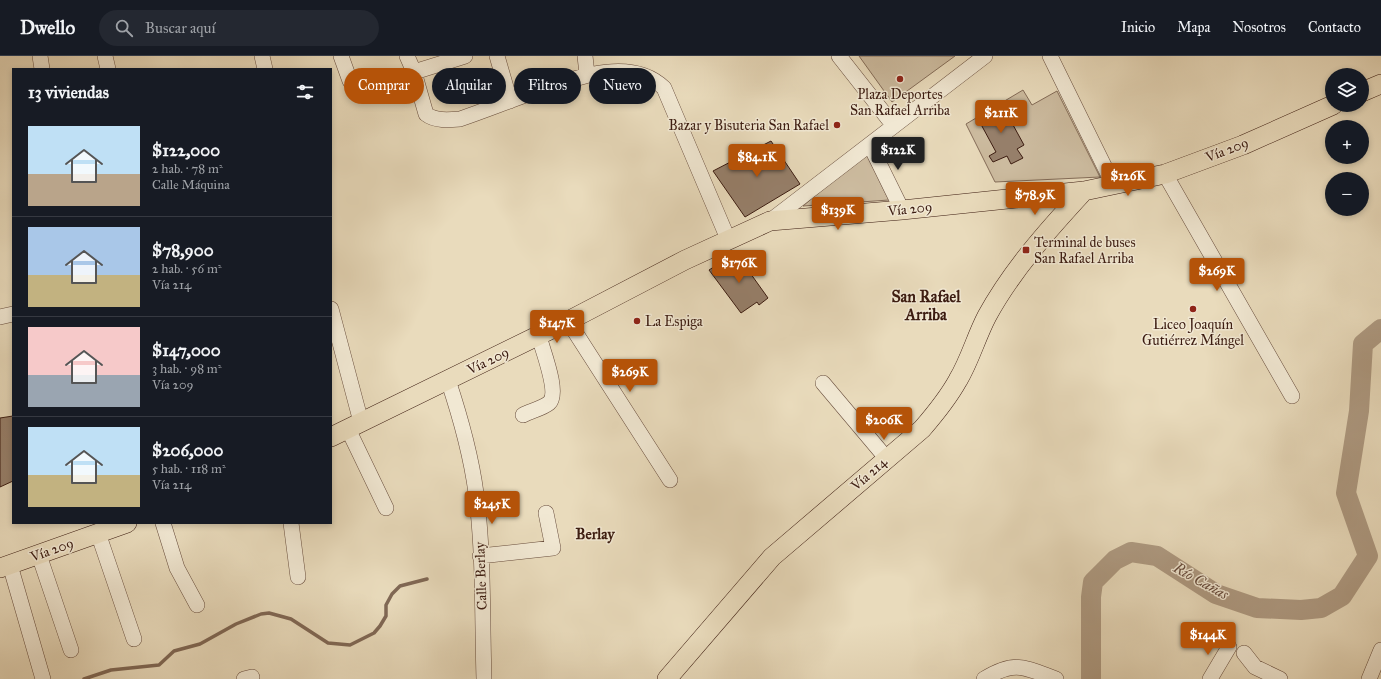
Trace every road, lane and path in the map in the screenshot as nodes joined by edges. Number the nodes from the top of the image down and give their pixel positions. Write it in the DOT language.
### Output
graph roads {
  1 [pos="40,56"];
  2 [pos="105,56"];
  3 [pos="262,56"];
  4 [pos="341,56"];
  5 [pos="407,56"];
  6 [pos="464,56"];
  7 [pos="497,56"];
  8 [pos="585,56"];
  9 [pos="839,56"];
  10 [pos="985,56"];
  11 [pos="1050,56"];
  12 [pos="42,68"];
  13 [pos="108,68"];
  14 [pos="265,68"];
  15 [pos="345,68"];
  16 [pos="412,68"];
  17 [pos="424,69"];
  18 [pos="587,74"];
  19 [pos="1381,84"];
  20 [pos="1369,89"];
  21 [pos="510,101"];
  22 [pos="423,104"];
  23 [pos="1325,109"];
  24 [pos="894,126"];
  25 [pos="870,145"];
  26 [pos="1165,174"];
  27 [pos="1113,184"];
  28 [pos="1084,191"];
  29 [pos="1034,196"];
  30 [pos="902,210"];
  31 [pos="770,221"];
  32 [pos="1055,222"];
  33 [pos="728,239"];
  34 [pos="12,314"];
  35 [pos="0,317"];
  36 [pos="332,317"];
  37 [pos="568,321"];
  38 [pos="539,336"];
  39 [pos="448,380"];
  40 [pos="824,383"];
  41 [pos="1292,396"];
  42 [pos="523,415"];
  43 [pos="347,430"];
  44 [pos="887,459"];
  45 [pos="670,480"];
  46 [pos="386,508"];
  47 [pos="546,513"];
  48 [pos="119,524"];
  49 [pos="163,524"];
  50 [pos="291,524"];
  51 [pos="98,533"];
  52 [pos="38,555"];
  53 [pos="480,556"];
  54 [pos="5,567"];
  55 [pos="298,577"];
  56 [pos="197,605"];
  57 [pos="134,639"];
  58 [pos="1229,647"];
  59 [pos="71,650"];
  60 [pos="1381,650"];
  61 [pos="1244,653"];
  62 [pos="43,679"];
  63 [pos="484,679"];
  64 [pos="667,679"];
  65 [pos="984,679"];
  66 [pos="1054,679"];
  67 [pos="1210,679"];
  68 [pos="1280,679"];
  69 [pos="1369,679"];
  1 -- 12 [label="street"];
  2 -- 13 [label="street"];
  3 -- 14 [label="street"];
  4 -- 15 [label="street"];
  5 -- 16 [label="street"];
  6 -- 17 [label="street"];
  7 -- 21 [label="street"];
  8 -- 18 [label="street"];
  9 -- 24 [label="street"];
  10 -- 24 [label="street"];
  11 -- 27 [label="street"];
  18 -- 21 [label="street"];
  18 -- 33 [label="street"];
  19 -- 20 [label="main road"];
  21 -- 22 [label="street"];
  23 -- 26 [label="main road, Vía 209"];
  24 -- 25 [label="street"];
  25 -- 30 [label="street"];
  25 -- 31 [label="street"];
  26 -- 27 [label="main road, Vía 209"];
  26 -- 41 [label="street"];
  27 -- 28 [label="main road, Vía 209"];
  28 -- 29 [label="main road, Vía 209"];
  28 -- 32 [label="main road, Vía 214"];
  29 -- 30 [label="main road, Vía 209"];
  29 -- 32 [label="main road"];
  30 -- 31 [label="main road, Vía 209"];
  31 -- 33 [label="main road, Vía 209"];
  32 -- 44 [label="main road, Vía 214"];
  33 -- 37 [label="main road, Vía 209"];
  34 -- 35 [label="street"];
  36 -- 43 [label="street"];
  37 -- 38 [label="main road, Vía 209"];
  37 -- 45 [label="street"];
  38 -- 39 [label="main road, Vía 209"];
  38 -- 42 [label="street"];
  39 -- 43 [label="main road, Vía 209"];
  39 -- 53 [label="street, Calle Berlay"];
  40 -- 44 [label="street"];
  43 -- 46 [label="street"];
  44 -- 64 [label="main road, Vía 214"];
  47 -- 53 [label="street"];
  48 -- 51 [label="main road, Vía 209"];
  49 -- 56 [label="street"];
  50 -- 55 [label="street"];
  51 -- 52 [label="main road, Vía 209"];
  51 -- 57 [label="street"];
  52 -- 54 [label="main road, Vía 209"];
  52 -- 59 [label="street"];
  53 -- 63 [label="street, Calle Berlay"];
  54 -- 62 [label="street"];
  58 -- 67 [label="street"];
  60 -- 69 [label="street"];
  61 -- 68 [label="street"];
  65 -- 66 [label="street"];
}
